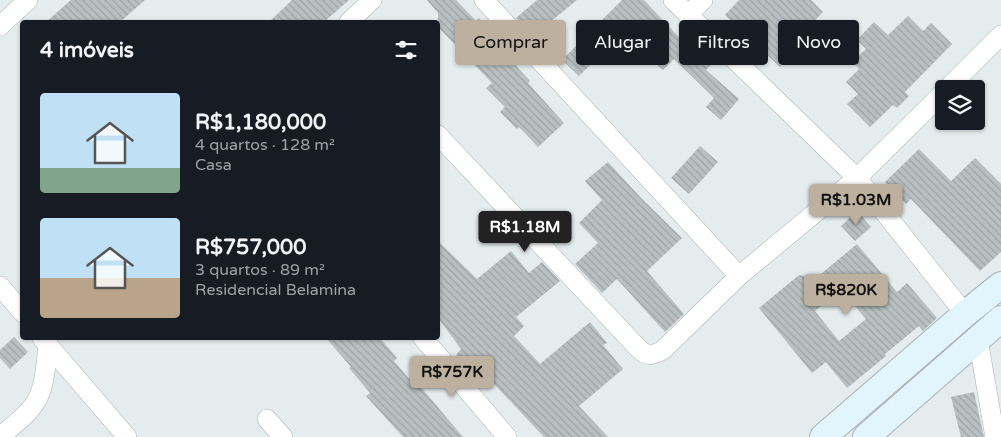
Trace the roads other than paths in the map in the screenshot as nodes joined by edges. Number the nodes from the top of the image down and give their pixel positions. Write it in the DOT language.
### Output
graph roads {
  1 [pos="28,0"];
  2 [pos="372,0"];
  3 [pos="484,0"];
  4 [pos="673,0"];
  5 [pos="703,0"];
  6 [pos="688,15"];
  7 [pos="351,20"];
  8 [pos="0,26"];
  9 [pos="1001,35"];
  10 [pos="956,80"];
  11 [pos="935,101"];
  12 [pos="440,137"];
  13 [pos="856,178"];
  14 [pos="739,276"];
  15 [pos="1001,285"];
  16 [pos="0,286"];
  17 [pos="20,310"];
  18 [pos="965,314"];
  19 [pos="1001,320"];
  20 [pos="978,338"];
  21 [pos="425,340"];
  22 [pos="45,341"];
  23 [pos="267,419"];
  24 [pos="835,432"];
  25 [pos="0,436"];
  26 [pos="126,437"];
  27 [pos="283,437"];
  28 [pos="507,437"];
  29 [pos="866,437"];
  30 [pos="995,437"];
  1 -- 8 [label="street"];
  2 -- 7 [label="street"];
  3 -- 14 [label="street"];
  4 -- 6 [label="street"];
  5 -- 6 [label="street"];
  6 -- 13 [label="street"];
  9 -- 10 [label="street"];
  11 -- 13 [label="street"];
  12 -- 14 [label="street"];
  13 -- 14 [label="street"];
  13 -- 18 [label="street"];
  15 -- 18 [label="main road"];
  16 -- 17 [label="street"];
  18 -- 24 [label="main road"];
  19 -- 20 [label="main road"];
  20 -- 29 [label="main road"];
  20 -- 30 [label="street"];
  21 -- 28 [label="street"];
  22 -- 25 [label="street"];
  22 -- 26 [label="street"];
  23 -- 27 [label="street"];
}
